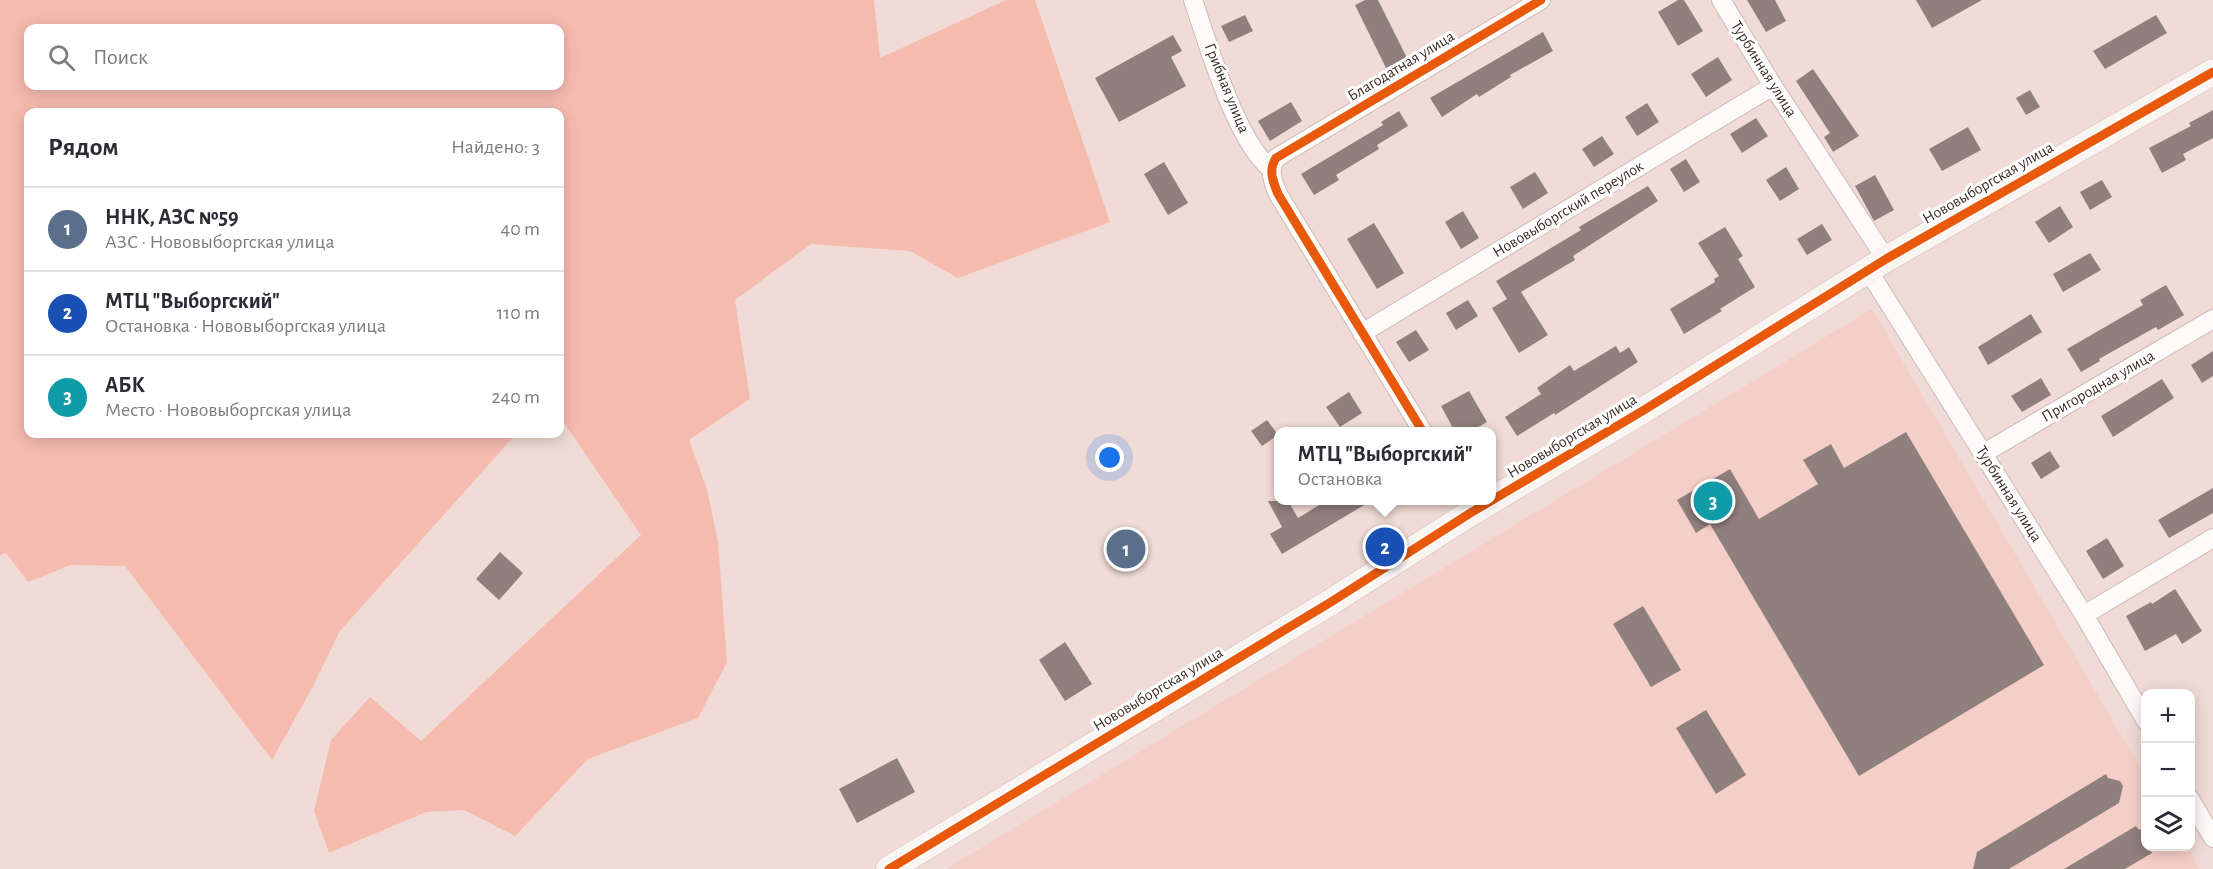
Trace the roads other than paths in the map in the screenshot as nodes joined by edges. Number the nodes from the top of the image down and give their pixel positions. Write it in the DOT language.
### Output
graph roads {
  1 [pos="1193,0"];
  2 [pos="1541,0"];
  3 [pos="1721,0"];
  4 [pos="2213,72"];
  5 [pos="1773,86"];
  6 [pos="1274,164"];
  7 [pos="1877,264"];
  8 [pos="2213,319"];
  9 [pos="1362,333"];
  10 [pos="1420,427"];
  11 [pos="1984,453"];
  12 [pos="1496,492"];
  13 [pos="1468,507"];
  14 [pos="2213,538"];
  15 [pos="2084,615"];
  16 [pos="2141,714"];
  17 [pos="2195,807"];
  18 [pos="2213,838"];
  19 [pos="889,869"];
  1 -- 6 [label="street, Грибная улица"];
  2 -- 6 [label="street, Благодатная улица"];
  3 -- 5 [label="street, Турбинная улица"];
  4 -- 7 [label="street, Нововыборгская улица"];
  5 -- 7 [label="street, Турбинная улица"];
  5 -- 9 [label="street, Нововыборгский переулок"];
  6 -- 9 [label="street"];
  7 -- 11 [label="street, Турбинная улица"];
  7 -- 12 [label="street, Нововыборгская улица"];
  8 -- 11 [label="street, Пригородная улица"];
  9 -- 10 [label="street"];
  11 -- 15 [label="street, Турбинная улица"];
  13 -- 19 [label="street, Нововыборгская улица"];
  14 -- 15 [label="street"];
  15 -- 16 [label="street, Турбинная улица"];
  17 -- 18 [label="street"];
}
